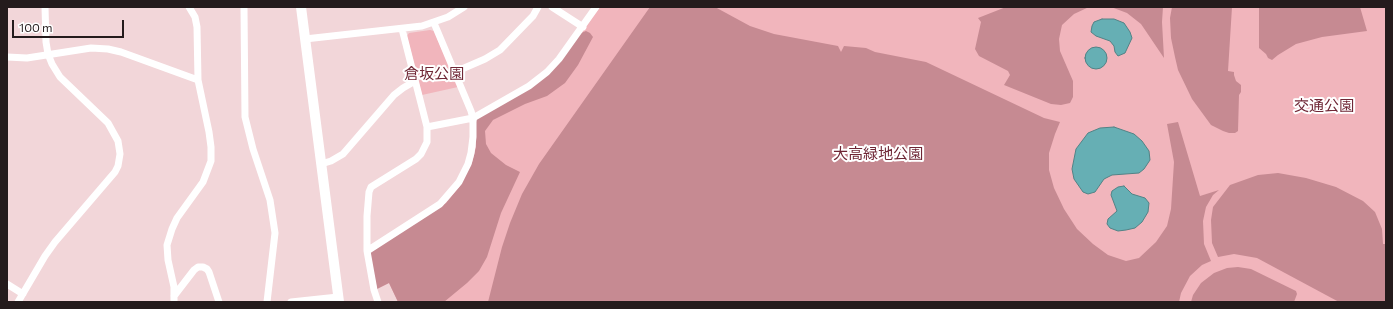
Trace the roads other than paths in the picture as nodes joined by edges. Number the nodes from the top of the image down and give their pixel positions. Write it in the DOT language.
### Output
graph roads {
  1 [pos="45,7"];
  2 [pos="188,7"];
  3 [pos="244,7"];
  4 [pos="301,7"];
  5 [pos="464,7"];
  6 [pos="538,7"];
  7 [pos="552,7"];
  8 [pos="596,7"];
  9 [pos="434,23"];
  10 [pos="583,27"];
  11 [pos="402,29"];
  12 [pos="305,39"];
  13 [pos="7,58"];
  14 [pos="455,72"];
  15 [pos="198,80"];
  16 [pos="415,81"];
  17 [pos="473,118"];
  18 [pos="427,127"];
  19 [pos="321,164"];
  20 [pos="367,251"];
  21 [pos="7,284"];
  22 [pos="23,294"];
  23 [pos="174,299"];
  24 [pos="338,299"];
  25 [pos="18,302"];
  26 [pos="219,302"];
  27 [pos="267,302"];
  28 [pos="291,302"];
  29 [pos="378,302"];
  1 -- 22 [label="street"];
  2 -- 15 [label="street"];
  3 -- 27 [label="street"];
  4 -- 12 [label="street"];
  5 -- 9 [label="street"];
  6 -- 14 [label="street"];
  7 -- 10 [label="street"];
  8 -- 10 [label="street"];
  9 -- 11 [label="street"];
  9 -- 14 [label="street"];
  10 -- 17 [label="street"];
  11 -- 12 [label="street"];
  11 -- 16 [label="street"];
  12 -- 19 [label="street"];
  13 -- 15 [label="street"];
  14 -- 17 [label="street"];
  15 -- 23 [label="street"];
  16 -- 18 [label="street"];
  16 -- 19 [label="street"];
  17 -- 18 [label="street"];
  17 -- 20 [label="street"];
  18 -- 20 [label="street"];
  19 -- 24 [label="street"];
  20 -- 29 [label="street"];
  21 -- 22 [label="street"];
  22 -- 25 [label="street"];
  23 -- 26 [label="street"];
  24 -- 28 [label="street"];
}
